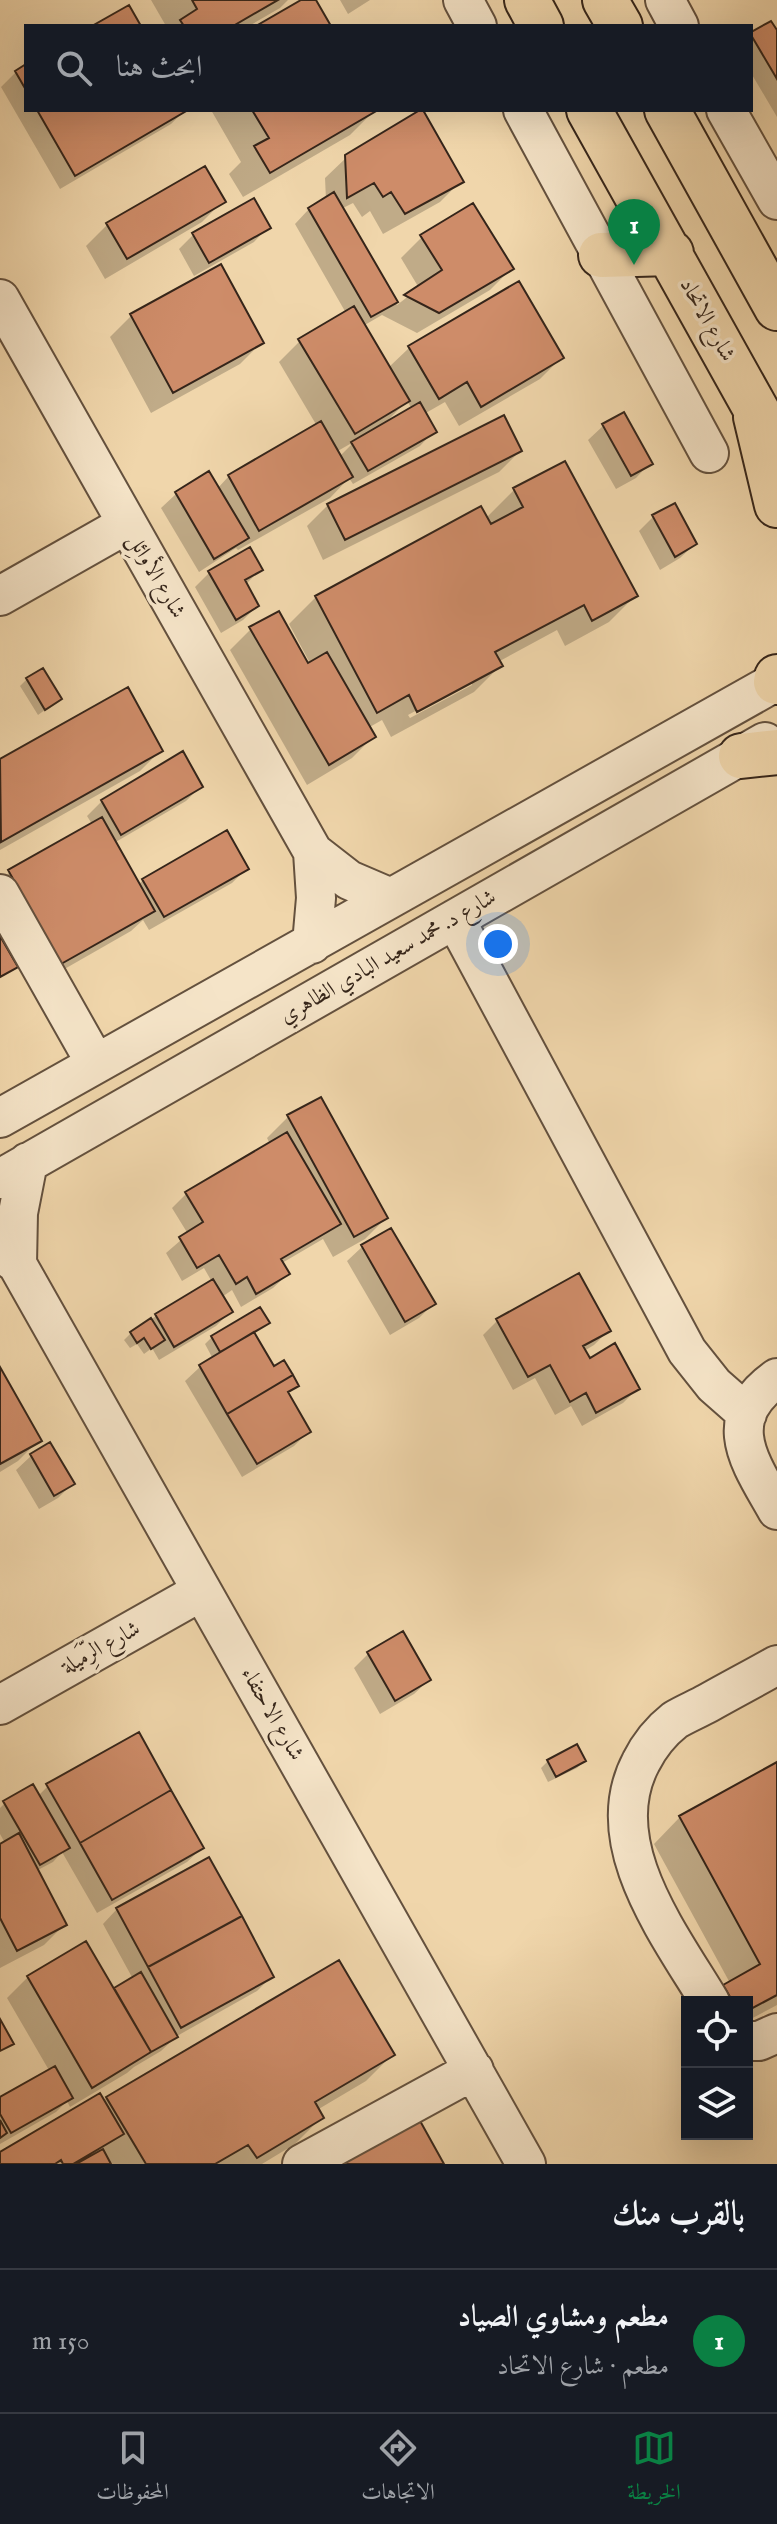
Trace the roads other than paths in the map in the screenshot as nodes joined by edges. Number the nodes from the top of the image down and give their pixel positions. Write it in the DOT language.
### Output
graph roads {
  1 [pos="463,0"];
  2 [pos="527,0"];
  3 [pos="605,0"];
  4 [pos="665,0"];
  5 [pos="476,24"];
  6 [pos="540,24"];
  7 [pos="619,24"];
  8 [pos="678,24"];
  9 [pos="524,112"];
  10 [pos="590,112"];
  11 [pos="668,112"];
  12 [pos="727,112"];
  13 [pos="777,200"];
  14 [pos="671,253"];
  15 [pos="601,255"];
  16 [pos="0,299"];
  17 [pos="777,308"];
  18 [pos="753,403"];
  19 [pos="777,447"];
  20 [pos="709,453"];
  21 [pos="777,505"];
  22 [pos="127,524"];
  23 [pos="0,596"];
  24 [pos="777,680"];
  25 [pos="765,748"];
  26 [pos="313,852"];
  27 [pos="0,894"];
  28 [pos="391,898"];
  29 [pos="455,919"];
  30 [pos="312,944"];
  31 [pos="96,1064"];
  32 [pos="0,1118"];
  33 [pos="14,1170"];
  34 [pos="8,1257"];
  35 [pos="777,1378"];
  36 [pos="747,1414"];
  37 [pos="777,1510"];
  38 [pos="202,1591"];
  39 [pos="777,1665"];
  40 [pos="0,1705"];
  41 [pos="706,1996"];
  42 [pos="777,2033"];
  43 [pos="753,2041"];
  44 [pos="474,2070"];
  45 [pos="302,2164"];
  46 [pos="526,2164"];
  1 -- 5 [label="street"];
  2 -- 6 [label="main road"];
  3 -- 7 [label="main road"];
  4 -- 8 [label="street"];
  9 -- 15 [label="street"];
  10 -- 14 [label="main road, شارع الاتحاد"];
  11 -- 17 [label="main road"];
  12 -- 13 [label="street"];
  14 -- 15 [label="main road"];
  14 -- 18 [label="main road, شارع الاتحاد"];
  15 -- 20 [label="street"];
  16 -- 22 [label="street, شارع الأوائِل"];
  18 -- 19 [label="main road, شارع الاتحاد"];
  18 -- 21 [label="main road"];
  22 -- 23 [label="street"];
  22 -- 26 [label="street, شارع الأوائِل"];
  24 -- 28 [label="street"];
  25 -- 29 [label="street, شارع د. محمد سعيد البادي الظاهري"];
  26 -- 28 [label="street, شارع الأوائِل"];
  26 -- 30 [label="street, شارع الأوائِل"];
  27 -- 31 [label="street"];
  28 -- 30 [label="street"];
  29 -- 33 [label="street, شارع د. محمد سعيد البادي الظاهري"];
  29 -- 36 [label="street"];
  30 -- 31 [label="street"];
  31 -- 32 [label="street"];
  33 -- 34 [label="street, شارع الاحتفاء"];
  34 -- 38 [label="street, شارع الاحتفاء"];
  35 -- 36 [label="street"];
  36 -- 37 [label="street"];
  38 -- 40 [label="street, شارع الرِّمَيلة"];
  38 -- 44 [label="street, شارع الاحتفاء"];
  39 -- 41 [label="street"];
  42 -- 43 [label="street"];
  44 -- 45 [label="street"];
  44 -- 46 [label="street, شارع الاحتفاء"];
}
